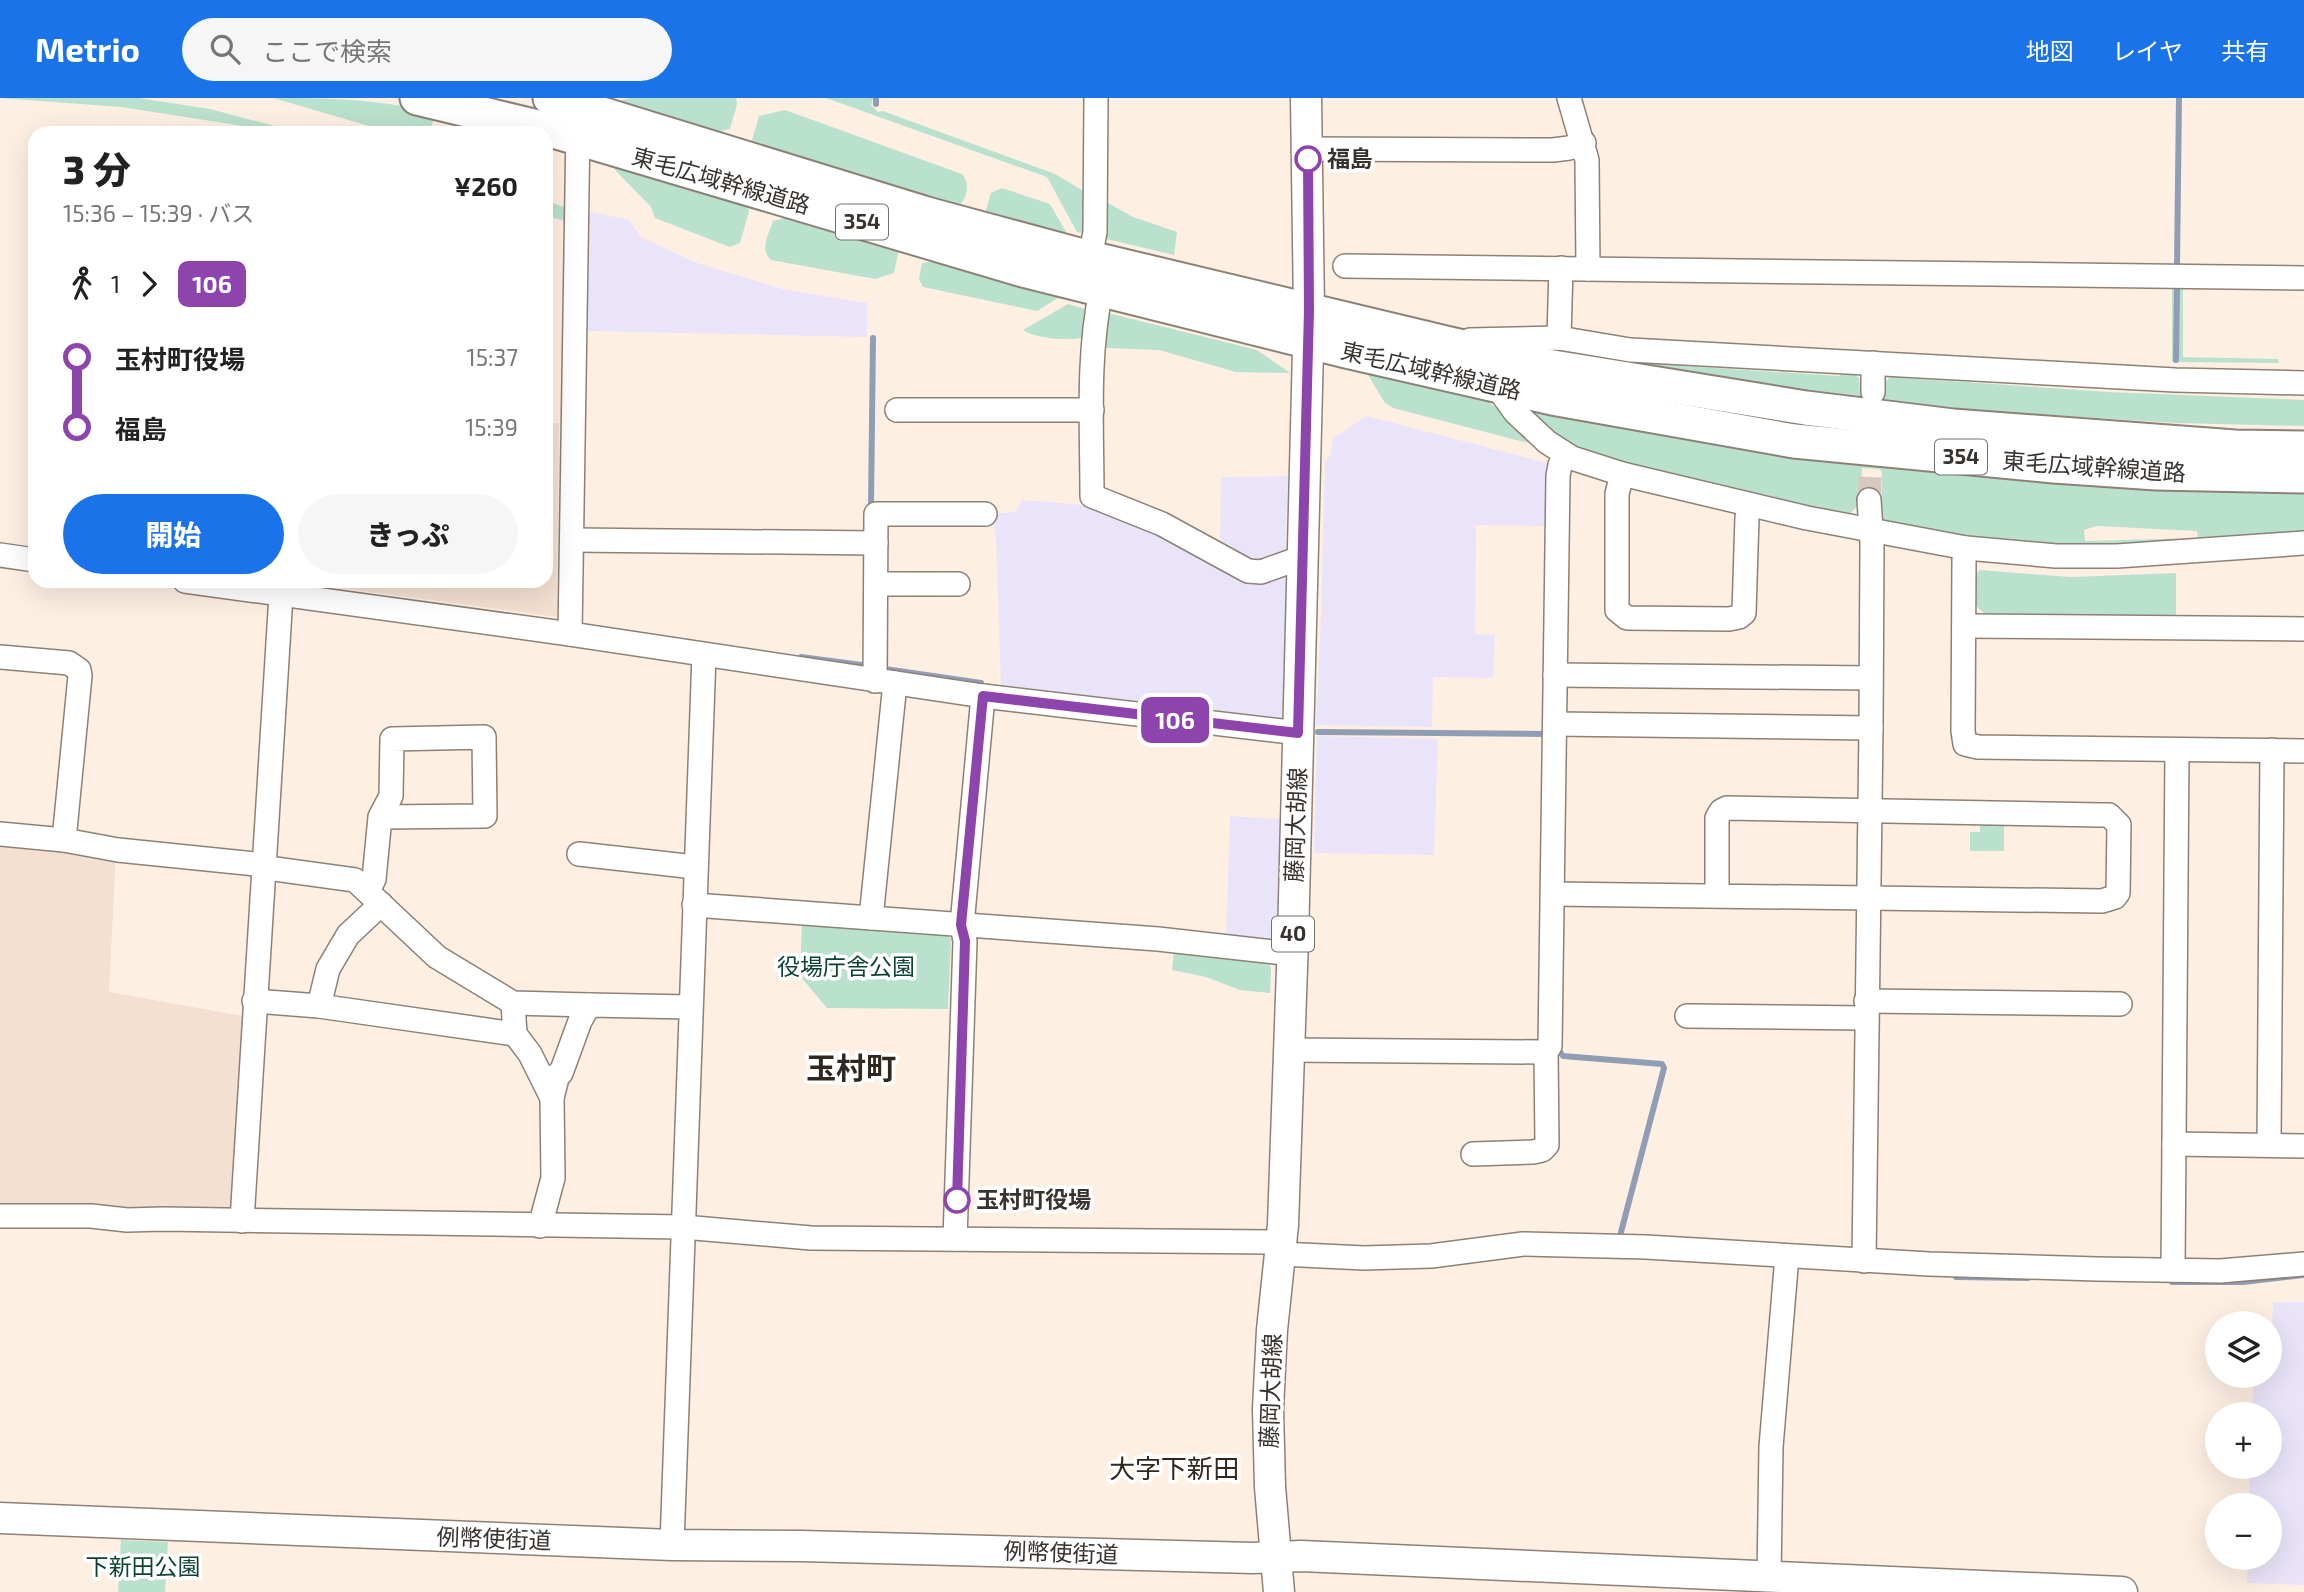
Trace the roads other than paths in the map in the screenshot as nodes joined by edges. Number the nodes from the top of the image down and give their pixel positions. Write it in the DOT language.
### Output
graph roads {
  1 [pos="417,98"];
  2 [pos="1096,98"];
  3 [pos="1306,98"];
  4 [pos="1569,98"];
  5 [pos="568,101"];
  6 [pos="530,126"];
  7 [pos="553,132"];
  8 [pos="578,138"];
  9 [pos="1584,143"];
  10 [pos="1307,149"];
  11 [pos="1090,258"];
  12 [pos="1345,266"];
  13 [pos="1561,268"];
  14 [pos="1588,269"];
  15 [pos="2304,278"];
  16 [pos="1101,291"];
  17 [pos="1309,326"];
  18 [pos="1559,338"];
  19 [pos="1450,344"];
  20 [pos="1873,363"];
  21 [pos="2304,383"];
  22 [pos="1497,387"];
  23 [pos="1873,391"];
  24 [pos="897,410"];
  25 [pos="1092,410"];
  26 [pos="2304,448"];
  27 [pos="1565,455"];
  28 [pos="1622,474"];
  29 [pos="2304,476"];
  30 [pos="1870,500"];
  31 [pos="1750,505"];
  32 [pos="985,514"];
  33 [pos="1871,530"];
  34 [pos="573,540"];
  35 [pos="876,543"];
  36 [pos="2304,543"];
  37 [pos="1966,548"];
  38 [pos="0,555"];
  39 [pos="1303,557"];
  40 [pos="28,559"];
  41 [pos="876,584"];
  42 [pos="958,584"];
  43 [pos="233,588"];
  44 [pos="281,595"];
  45 [pos="1964,626"];
  46 [pos="2304,629"];
  47 [pos="570,634"];
  48 [pos="704,656"];
  49 [pos="0,657"];
  50 [pos="1555,675"];
  51 [pos="1871,678"];
  52 [pos="885,682"];
  53 [pos="983,696"];
  54 [pos="1555,724"];
  55 [pos="1871,727"];
  56 [pos="1298,733"];
  57 [pos="2177,750"];
  58 [pos="2272,750"];
  59 [pos="2304,751"];
  60 [pos="1869,810"];
  61 [pos="380,817"];
  62 [pos="0,834"];
  63 [pos="64,840"];
  64 [pos="579,854"];
  65 [pos="265,867"];
  66 [pos="695,867"];
  67 [pos="1553,894"];
  68 [pos="1717,896"];
  69 [pos="375,897"];
  70 [pos="1868,897"];
  71 [pos="694,905"];
  72 [pos="870,918"];
  73 [pos="961,925"];
  74 [pos="1292,954"];
  75 [pos="254,1001"];
  76 [pos="513,1003"];
  77 [pos="2120,1004"];
  78 [pos="589,1005"];
  79 [pos="319,1006"];
  80 [pos="690,1007"];
  81 [pos="1866,1010"];
  82 [pos="1687,1016"];
  83 [pos="515,1034"];
  84 [pos="1289,1050"];
  85 [pos="1546,1051"];
  86 [pos="552,1098"];
  87 [pos="2174,1144"];
  88 [pos="2269,1145"];
  89 [pos="2304,1146"];
  90 [pos="1473,1154"];
  91 [pos="0,1216"];
  92 [pos="242,1221"];
  93 [pos="540,1226"];
  94 [pos="682,1227"];
  95 [pos="955,1239"];
  96 [pos="1281,1248"];
  97 [pos="1787,1256"];
  98 [pos="1864,1261"];
  99 [pos="2304,1264"];
  100 [pos="2173,1270"];
  101 [pos="0,1518"];
  102 [pos="672,1545"];
  103 [pos="1276,1558"];
  104 [pos="1769,1577"];
  105 [pos="1819,1586"];
  106 [pos="1279,1592"];
  107 [pos="2122,1592"];
  1 -- 6 [label="highway, 東毛広域幹線道路 / 354"];
  2 -- 11 [label="street"];
  3 -- 10 [label="main road, 藤岡大胡線 / 40"];
  4 -- 9 [label="street"];
  5 -- 8 [label="street"];
  5 -- 11 [label="highway, 東毛広域幹線道路 / 354"];
  7 -- 8 [label="highway, 東毛広域幹線道路 / 354"];
  8 -- 16 [label="highway, 東毛広域幹線道路 / 354"];
  8 -- 34 [label="street"];
  9 -- 10 [label="street"];
  9 -- 14 [label="street"];
  10 -- 17 [label="main road, 藤岡大胡線 / 40"];
  11 -- 17 [label="highway, 東毛広域幹線道路 / 354"];
  12 -- 13 [label="street"];
  13 -- 14 [label="street"];
  13 -- 18 [label="street"];
  14 -- 15 [label="street"];
  16 -- 17 [label="highway, 東毛広域幹線道路 / 354"];
  16 -- 25 [label="street"];
  17 -- 19 [label="highway, 東毛広域幹線道路 / 354"];
  17 -- 22 [label="highway, 東毛広域幹線道路 / 354"];
  17 -- 39 [label="main road, 藤岡大胡線 / 40"];
  18 -- 19 [label="street"];
  18 -- 20 [label="street"];
  19 -- 26 [label="highway, 東毛広域幹線道路 / 354"];
  20 -- 21 [label="street"];
  20 -- 23 [label="street"];
  22 -- 27 [label="street"];
  22 -- 29 [label="highway, 東毛広域幹線道路 / 354"];
  24 -- 25 [label="street"];
  25 -- 39 [label="street"];
  27 -- 28 [label="street"];
  27 -- 50 [label="street"];
  28 -- 31 [label="street"];
  28 -- 31 [label="street"];
  30 -- 33 [label="street"];
  31 -- 33 [label="street"];
  32 -- 35 [label="street"];
  33 -- 37 [label="street"];
  33 -- 51 [label="street"];
  34 -- 35 [label="street"];
  34 -- 47 [label="street"];
  35 -- 41 [label="street"];
  36 -- 37 [label="street"];
  37 -- 45 [label="street"];
  38 -- 40 [label="street"];
  39 -- 56 [label="main road, 藤岡大胡線 / 40"];
  41 -- 42 [label="street"];
  41 -- 52 [label="street"];
  43 -- 44 [label="street"];
  44 -- 47 [label="street"];
  44 -- 65 [label="street"];
  45 -- 46 [label="street"];
  45 -- 57 [label="street"];
  47 -- 48 [label="street"];
  48 -- 52 [label="street"];
  48 -- 66 [label="street"];
  49 -- 63 [label="street"];
  50 -- 51 [label="street"];
  50 -- 54 [label="street"];
  51 -- 55 [label="street"];
  52 -- 53 [label="street"];
  52 -- 72 [label="street"];
  53 -- 56 [label="street"];
  53 -- 73 [label="street"];
  54 -- 55 [label="street"];
  54 -- 67 [label="street"];
  55 -- 60 [label="street"];
  56 -- 74 [label="main road, 藤岡大胡線 / 40"];
  57 -- 58 [label="street"];
  57 -- 87 [label="street"];
  58 -- 59 [label="street"];
  58 -- 88 [label="street"];
  60 -- 68 [label="street"];
  60 -- 70 [label="street"];
  60 -- 70 [label="street"];
  61 -- 61 [label="street"];
  61 -- 69 [label="street"];
  62 -- 63 [label="street"];
  63 -- 65 [label="street"];
  64 -- 66 [label="street"];
  65 -- 69 [label="street"];
  65 -- 75 [label="street"];
  66 -- 71 [label="street"];
  67 -- 68 [label="street"];
  67 -- 85 [label="street"];
  68 -- 70 [label="street"];
  69 -- 76 [label="street"];
  69 -- 79 [label="street"];
  70 -- 81 [label="street"];
  71 -- 72 [label="street"];
  71 -- 80 [label="street"];
  72 -- 73 [label="street"];
  73 -- 74 [label="street"];
  73 -- 95 [label="street"];
  74 -- 84 [label="main road, 藤岡大胡線 / 40"];
  75 -- 79 [label="street"];
  75 -- 92 [label="street"];
  76 -- 78 [label="street"];
  76 -- 83 [label="street"];
  77 -- 81 [label="street"];
  78 -- 80 [label="street"];
  78 -- 86 [label="street"];
  79 -- 83 [label="street"];
  80 -- 94 [label="street"];
  81 -- 82 [label="street"];
  81 -- 98 [label="street"];
  83 -- 86 [label="street"];
  84 -- 85 [label="street"];
  84 -- 96 [label="main road, 藤岡大胡線 / 40"];
  85 -- 90 [label="street"];
  86 -- 93 [label="street"];
  87 -- 88 [label="street"];
  87 -- 100 [label="street"];
  88 -- 89 [label="street"];
  91 -- 92 [label="street"];
  92 -- 93 [label="street"];
  93 -- 94 [label="street"];
  94 -- 95 [label="street"];
  94 -- 102 [label="street"];
  95 -- 96 [label="street"];
  96 -- 97 [label="street"];
  96 -- 103 [label="main road, 藤岡大胡線 / 40"];
  97 -- 98 [label="street"];
  97 -- 104 [label="street"];
  98 -- 100 [label="street"];
  99 -- 100 [label="street"];
  101 -- 102 [label="main road, 例幣使街道"];
  102 -- 103 [label="main road, 例幣使街道"];
  103 -- 104 [label="main road, 例幣使街道"];
  103 -- 106 [label="main road, 藤岡大胡線 / 40"];
  104 -- 105 [label="main road, 例幣使街道"];
  105 -- 107 [label="main road, 例幣使街道"];
}
